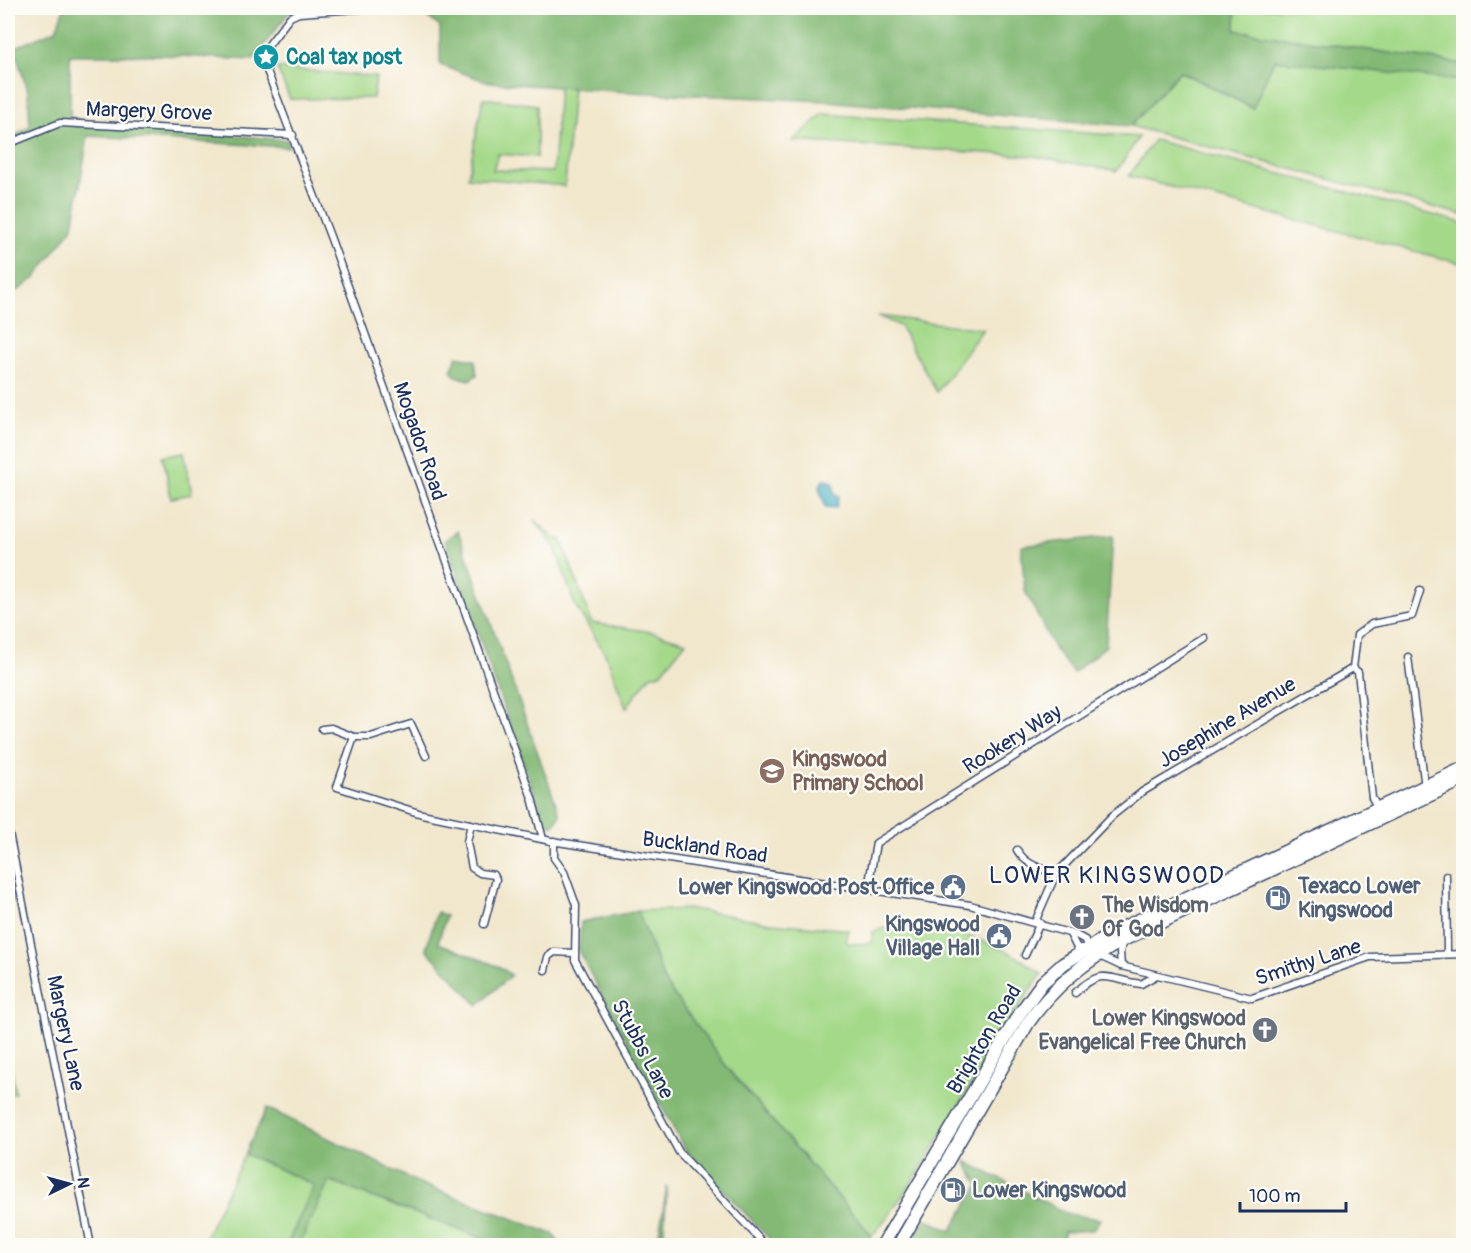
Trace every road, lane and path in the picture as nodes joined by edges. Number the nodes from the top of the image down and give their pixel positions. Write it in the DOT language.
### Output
graph roads {
  1 [pos="370,8"];
  2 [pos="293,135"];
  3 [pos="8,144"];
  4 [pos="1420,591"];
  5 [pos="1204,638"];
  6 [pos="1408,657"];
  7 [pos="1353,668"];
  8 [pos="322,729"];
  9 [pos="354,737"];
  10 [pos="426,756"];
  11 [pos="1464,768"];
  12 [pos="1464,779"];
  13 [pos="1425,787"];
  14 [pos="1378,808"];
  15 [pos="471,824"];
  16 [pos="8,828"];
  17 [pos="543,839"];
  18 [pos="554,841"];
  19 [pos="1017,850"];
  20 [pos="1056,874"];
  21 [pos="1446,876"];
  22 [pos="868,888"];
  23 [pos="1038,922"];
  24 [pos="484,924"];
  25 [pos="1124,940"];
  26 [pos="1092,951"];
  27 [pos="1447,953"];
  28 [pos="574,954"];
  29 [pos="1464,954"];
  30 [pos="1025,955"];
  31 [pos="1121,966"];
  32 [pos="545,970"];
  33 [pos="1156,975"];
  34 [pos="1075,993"];
  35 [pos="91,1245"];
  36 [pos="766,1245"];
  37 [pos="882,1245"];
  38 [pos="898,1245"];
  1 -- 2 [label="street, Mogador Road"];
  2 -- 3 [label="street, Margery Grove"];
  2 -- 17 [label="street, Mogador Road"];
  4 -- 7 [label="street"];
  5 -- 22 [label="street, Rookery Way"];
  6 -- 13 [label="street"];
  7 -- 14 [label="street"];
  7 -- 20 [label="street, Josephine Avenue"];
  8 -- 9 [label="street"];
  9 -- 10 [label="street"];
  9 -- 15 [label="street, Buckland Road"];
  11 -- 13 [label="highway, Brighton Road"];
  12 -- 25 [label="highway, Brighton Road"];
  13 -- 14 [label="highway, Brighton Road"];
  14 -- 26 [label="highway, Brighton Road"];
  15 -- 17 [label="street, Buckland Road"];
  15 -- 24 [label="street"];
  16 -- 35 [label="street, Margery Lane"];
  17 -- 18 [label="street, Buckland Road"];
  18 -- 22 [label="street, Buckland Road"];
  18 -- 28 [label="street"];
  19 -- 20 [label="street"];
  20 -- 23 [label="street, Josephine Avenue"];
  21 -- 27 [label="street"];
  22 -- 23 [label="street, Buckland Road"];
  23 -- 26 [label="street, Buckland Road"];
  23 -- 30 [label="street, Josephine Avenue"];
  25 -- 26 [label="highway, Brighton Road"];
  25 -- 31 [label="street"];
  26 -- 31 [label="street, Smithy Lane"];
  26 -- 37 [label="highway, Brighton Road"];
  26 -- 38 [label="highway, Brighton Road"];
  27 -- 29 [label="street, Smithy Lane"];
  27 -- 33 [label="street, Smithy Lane"];
  28 -- 32 [label="street"];
  28 -- 36 [label="street, Stubbs Lane"];
  31 -- 33 [label="street, Smithy Lane"];
  33 -- 34 [label="street"];
}
